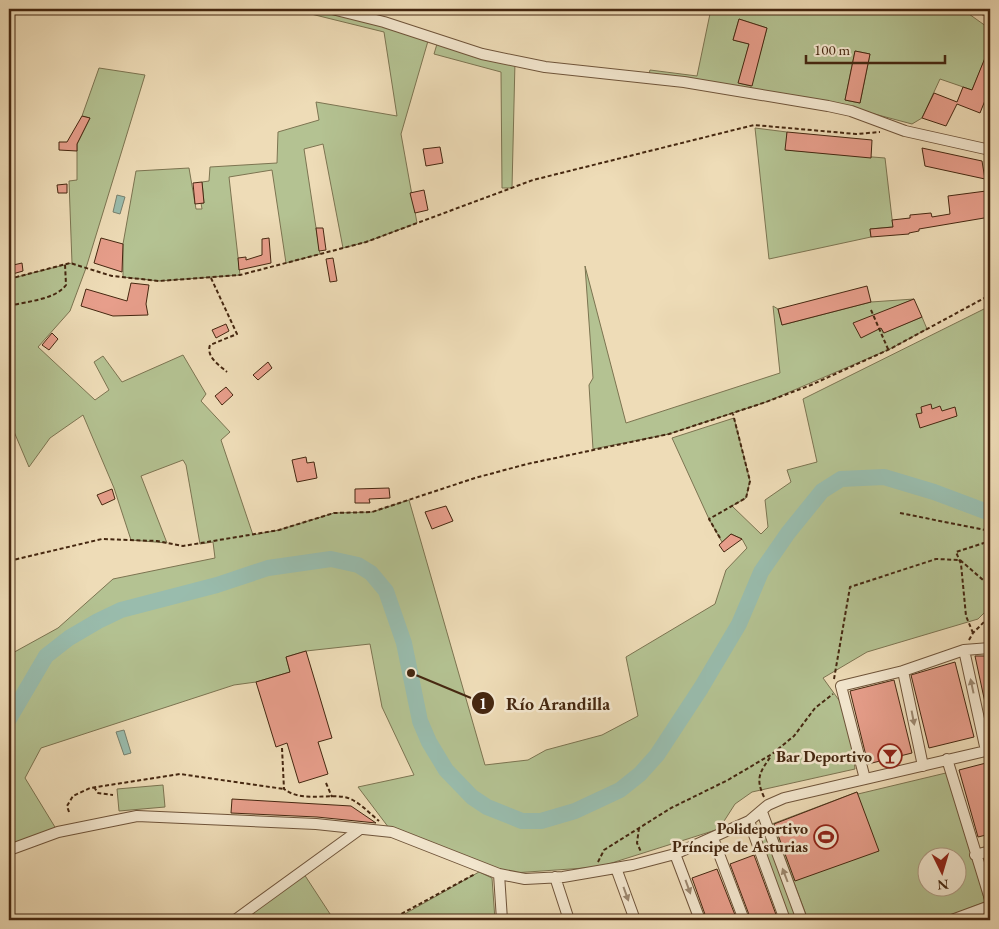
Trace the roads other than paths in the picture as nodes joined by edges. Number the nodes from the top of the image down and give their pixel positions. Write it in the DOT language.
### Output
graph roads {
  1 [pos="332,9"];
  2 [pos="990,150"];
  3 [pos="990,648"];
  4 [pos="964,650"];
  5 [pos="904,670"];
  6 [pos="988,750"];
  7 [pos="948,760"];
  8 [pos="923,766"];
  9 [pos="865,779"];
  10 [pos="765,808"];
  11 [pos="749,821"];
  12 [pos="359,830"];
  13 [pos="714,838"];
  14 [pos="9,850"];
  15 [pos="990,851"];
  16 [pos="675,854"];
  17 [pos="976,855"];
  18 [pos="616,868"];
  19 [pos="499,874"];
  20 [pos="555,877"];
  21 [pos="990,899"];
  22 [pos="990,906"];
  23 [pos="235,920"];
  24 [pos="502,920"];
  25 [pos="569,920"];
  26 [pos="635,920"];
  27 [pos="700,920"];
  28 [pos="744,920"];
  29 [pos="786,920"];
  30 [pos="802,920"];
  31 [pos="952,920"];
  1 -- 2 [label="street"];
  3 -- 4 [label="street"];
  4 -- 5 [label="street"];
  6 -- 4 [label="street, one-way"];
  5 -- 8 [label="street, one-way"];
  5 -- 9 [label="street"];
  6 -- 7 [label="street"];
  7 -- 8 [label="street"];
  7 -- 17 [label="street"];
  8 -- 9 [label="street"];
  9 -- 10 [label="street"];
  10 -- 11 [label="street"];
  30 -- 10 [label="street, one-way"];
  11 -- 13 [label="street"];
  11 -- 29 [label="street"];
  12 -- 14 [label="street"];
  12 -- 19 [label="street"];
  12 -- 23 [label="street"];
  13 -- 16 [label="street"];
  13 -- 28 [label="street"];
  15 -- 17 [label="street"];
  16 -- 18 [label="street"];
  16 -- 27 [label="street, one-way"];
  17 -- 21 [label="street"];
  18 -- 20 [label="street"];
  18 -- 26 [label="street, one-way"];
  19 -- 20 [label="street"];
  19 -- 24 [label="street"];
  20 -- 25 [label="street"];
  22 -- 31 [label="street"];
}
